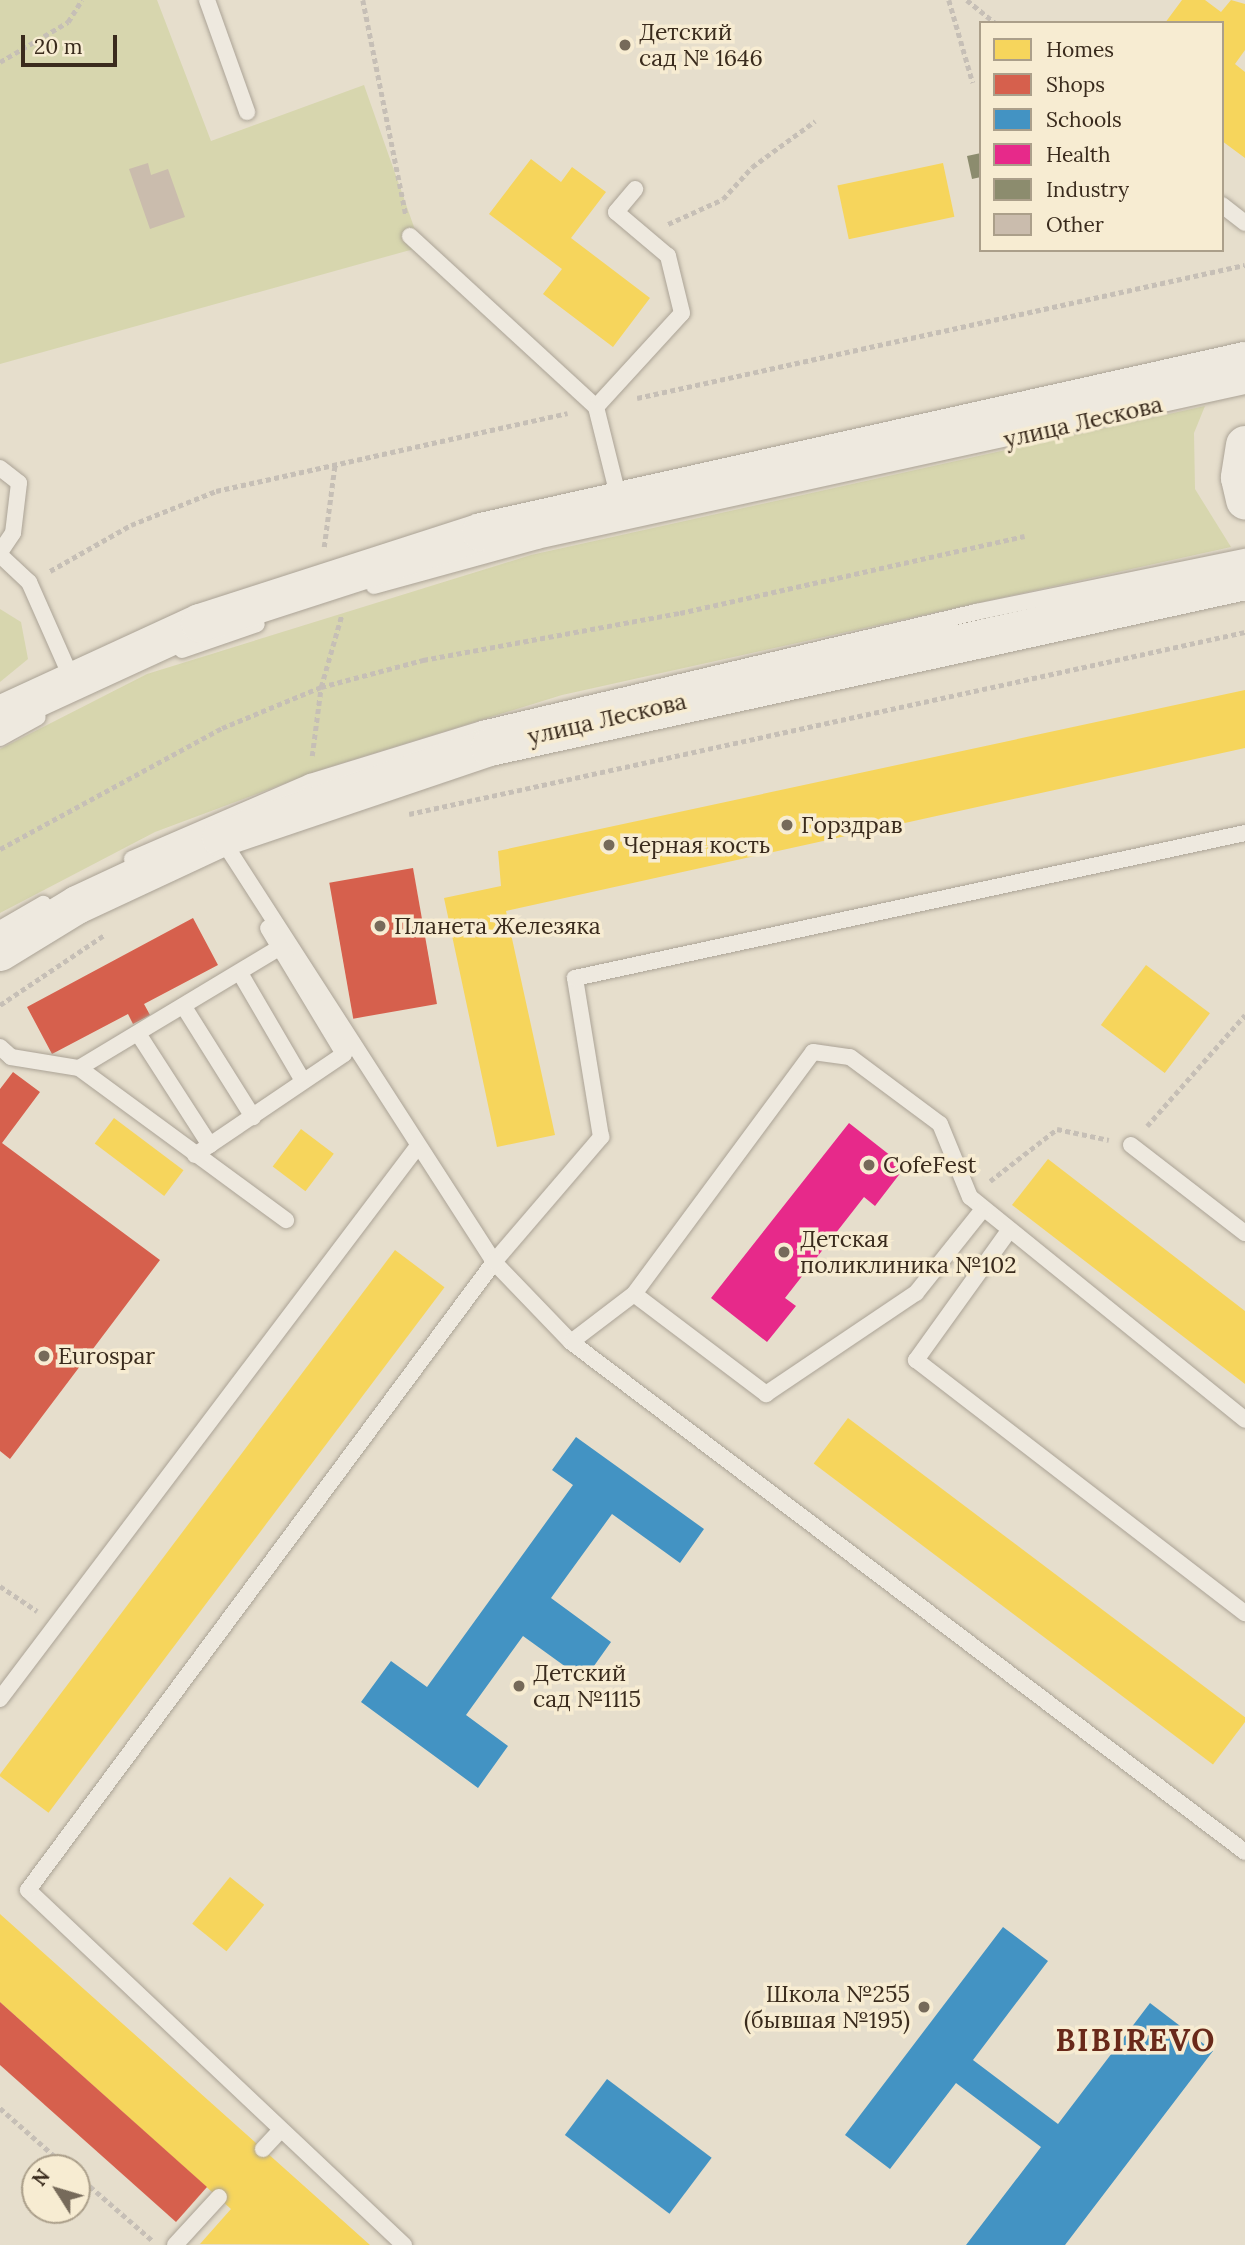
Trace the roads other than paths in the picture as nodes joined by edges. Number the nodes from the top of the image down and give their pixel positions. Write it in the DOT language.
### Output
graph roads {
  1 [pos="207,0"];
  2 [pos="247,112"];
  3 [pos="635,189"];
  4 [pos="1224,207"];
  5 [pos="1245,223"];
  6 [pos="410,236"];
  7 [pos="1245,361"];
  8 [pos="1245,386"];
  9 [pos="596,407"];
  10 [pos="1245,445"];
  11 [pos="0,468"];
  12 [pos="619,499"];
  13 [pos="1245,500"];
  14 [pos="0,554"];
  15 [pos="1245,557"];
  16 [pos="1245,581"];
  17 [pos="72,679"];
  18 [pos="0,715"];
  19 [pos="0,738"];
  20 [pos="1245,833"];
  21 [pos="221,838"];
  22 [pos="259,903"];
  23 [pos="0,929"];
  24 [pos="275,950"];
  25 [pos="0,952"];
  26 [pos="240,973"];
  27 [pos="184,1007"];
  28 [pos="139,1035"];
  29 [pos="0,1048"];
  30 [pos="79,1068"];
  31 [pos="303,1081"];
  32 [pos="253,1117"];
  33 [pos="210,1145"];
  34 [pos="1131,1145"];
  35 [pos="418,1146"];
  36 [pos="195,1155"];
  37 [pos="983,1209"];
  38 [pos="286,1220"];
  39 [pos="1008,1233"];
  40 [pos="1245,1233"];
  41 [pos="494,1262"];
  42 [pos="634,1294"];
  43 [pos="571,1342"];
  44 [pos="1245,1420"];
  45 [pos="1245,1613"];
  46 [pos="0,1699"];
  47 [pos="1245,1852"];
  48 [pos="280,2131"];
  49 [pos="262,2148"];
  50 [pos="219,2197"];
  51 [pos="175,2245"];
  52 [pos="404,2245"];
  1 -- 2 [label="lane"];
  3 -- 9 [label="lane"];
  4 -- 5 [label="lane"];
  6 -- 9 [label="lane"];
  7 -- 12 [label="main road, улица Лескова"];
  8 -- 19 [label="lane, улица Лескова"];
  9 -- 12 [label="lane"];
  10 -- 13 [label="main road"];
  11 -- 14 [label="lane"];
  12 -- 17 [label="main road, улица Лескова"];
  14 -- 17 [label="lane"];
  15 -- 23 [label="lane, улица Лескова"];
  16 -- 21 [label="main road, улица Лескова"];
  17 -- 18 [label="main road, улица Лескова"];
  20 -- 41 [label="lane"];
  21 -- 22 [label="lane"];
  21 -- 25 [label="main road, улица Лескова"];
  22 -- 24 [label="lane"];
  22 -- 35 [label="lane"];
  24 -- 26 [label="lane"];
  24 -- 31 [label="lane"];
  26 -- 27 [label="lane"];
  26 -- 31 [label="lane"];
  27 -- 28 [label="lane"];
  27 -- 32 [label="lane"];
  28 -- 30 [label="lane"];
  28 -- 33 [label="lane"];
  29 -- 30 [label="lane"];
  30 -- 36 [label="lane"];
  31 -- 32 [label="lane"];
  32 -- 33 [label="lane"];
  33 -- 36 [label="lane"];
  34 -- 40 [label="lane"];
  35 -- 41 [label="lane"];
  35 -- 46 [label="lane"];
  36 -- 38 [label="lane"];
  37 -- 39 [label="lane"];
  37 -- 42 [label="lane"];
  37 -- 42 [label="lane"];
  39 -- 44 [label="lane"];
  39 -- 45 [label="lane"];
  41 -- 43 [label="lane"];
  41 -- 48 [label="lane"];
  42 -- 43 [label="lane"];
  43 -- 47 [label="lane"];
  48 -- 49 [label="lane"];
  48 -- 52 [label="lane"];
  50 -- 51 [label="lane"];
}
